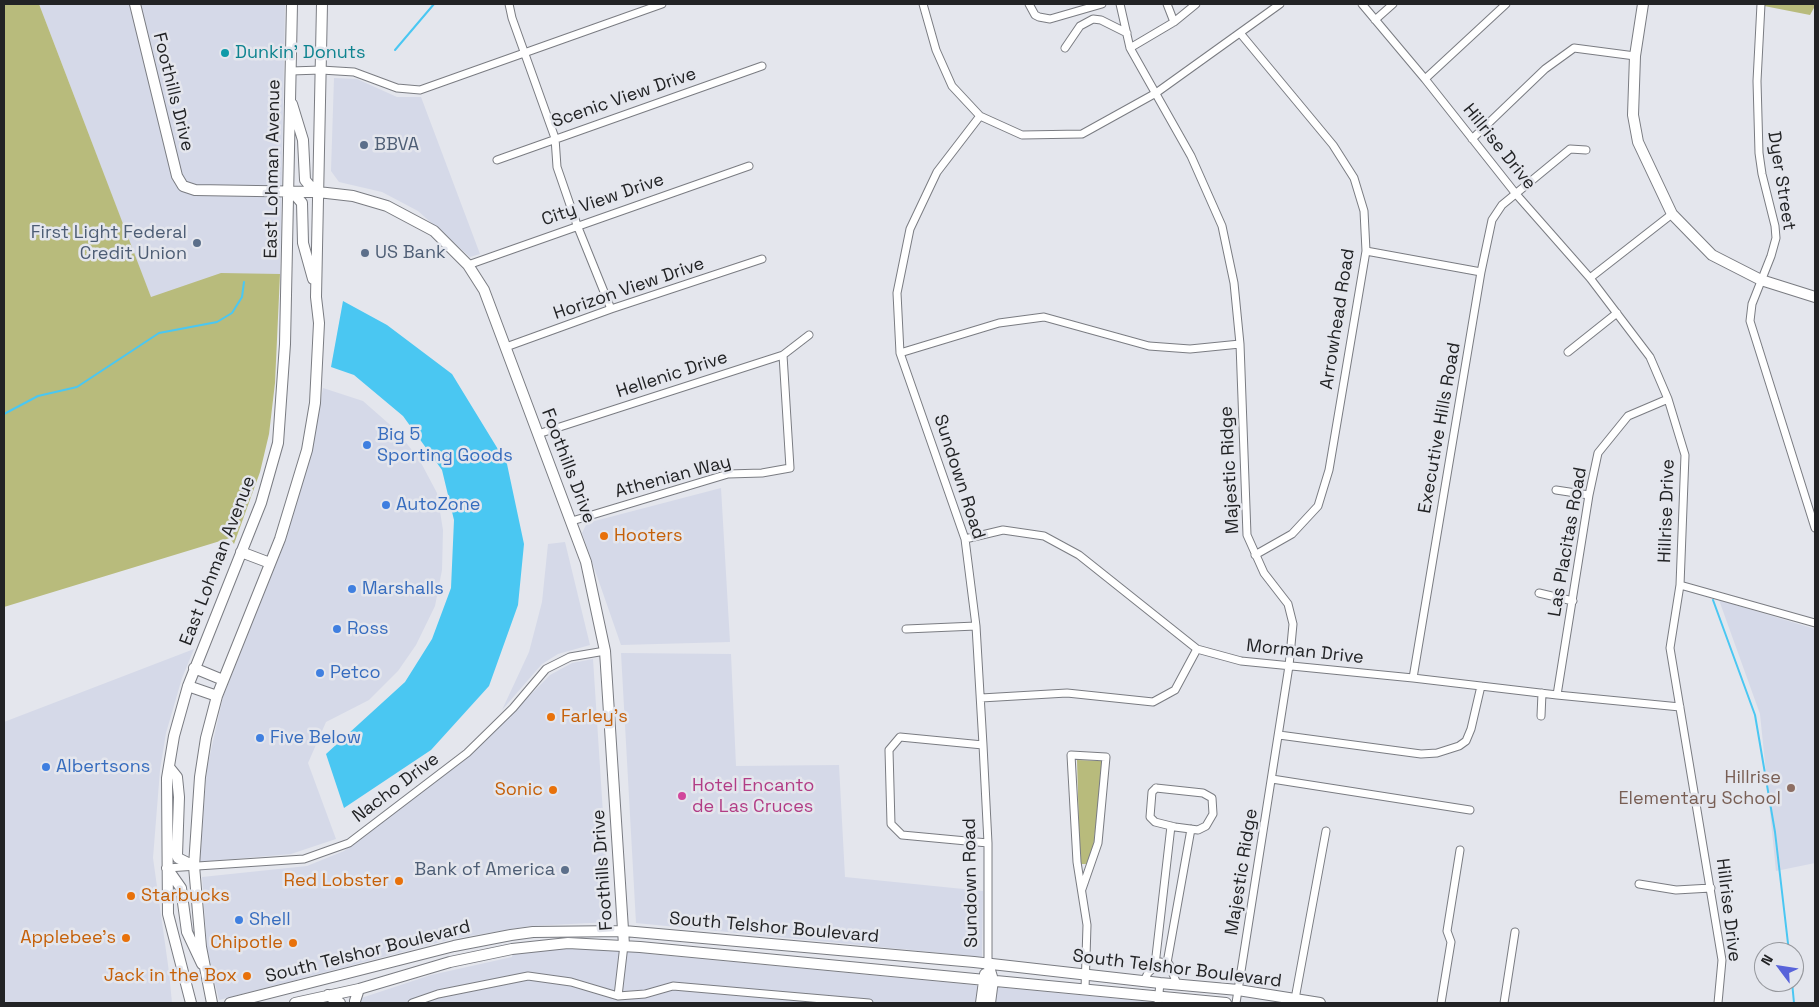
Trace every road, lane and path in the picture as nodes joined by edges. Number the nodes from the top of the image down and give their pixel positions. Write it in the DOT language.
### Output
graph roads {
  1 [pos="135,4"];
  2 [pos="292,4"];
  3 [pos="322,4"];
  4 [pos="509,4"];
  5 [pos="662,4"];
  6 [pos="923,4"];
  7 [pos="1029,4"];
  8 [pos="1102,4"];
  9 [pos="1120,4"];
  10 [pos="1167,4"];
  11 [pos="1196,4"];
  12 [pos="1280,4"];
  13 [pos="1362,4"];
  14 [pos="1392,4"];
  15 [pos="1506,4"];
  16 [pos="1643,4"];
  17 [pos="1761,4"];
  18 [pos="1375,20"];
  19 [pos="1174,22"];
  20 [pos="1127,32"];
  21 [pos="1240,33"];
  22 [pos="1065,48"];
  23 [pos="1130,48"];
  24 [pos="524,54"];
  25 [pos="1635,56"];
  26 [pos="762,66"];
  27 [pos="321,70"];
  28 [pos="291,71"];
  29 [pos="1425,79"];
  30 [pos="1156,93"];
  31 [pos="290,94"];
  32 [pos="980,116"];
  33 [pos="555,138"];
  34 [pos="1472,139"];
  35 [pos="1586,150"];
  36 [pos="497,160"];
  37 [pos="749,166"];
  38 [pos="288,192"];
  39 [pos="318,192"];
  40 [pos="1516,194"];
  41 [pos="1672,214"];
  42 [pos="577,225"];
  43 [pos="1366,251"];
  44 [pos="762,259"];
  45 [pos="468,265"];
  46 [pos="1482,272"];
  47 [pos="1590,278"];
  48 [pos="1761,280"];
  49 [pos="316,297"];
  50 [pos="1815,297"];
  51 [pos="611,309"];
  52 [pos="1617,313"];
  53 [pos="809,335"];
  54 [pos="1240,344"];
  55 [pos="506,348"];
  56 [pos="900,352"];
  57 [pos="1568,352"];
  58 [pos="783,355"];
  59 [pos="1668,399"];
  60 [pos="538,434"];
  61 [pos="1556,490"];
  62 [pos="1589,495"];
  63 [pos="572,521"];
  64 [pos="1815,528"];
  65 [pos="965,539"];
  66 [pos="241,552"];
  67 [pos="1255,555"];
  68 [pos="270,563"];
  69 [pos="1680,585"];
  70 [pos="1539,594"];
  71 [pos="1573,601"];
  72 [pos="1815,623"];
  73 [pos="976,626"];
  74 [pos="906,629"];
  75 [pos="1197,649"];
  76 [pos="605,651"];
  77 [pos="1289,666"];
  78 [pos="194,668"];
  79 [pos="1414,678"];
  80 [pos="224,680"];
  81 [pos="188,686"];
  82 [pos="1481,686"];
  83 [pos="1542,693"];
  84 [pos="1557,695"];
  85 [pos="217,696"];
  86 [pos="981,698"];
  87 [pos="1680,707"];
  88 [pos="1541,716"];
  89 [pos="1278,735"];
  90 [pos="984,746"];
  91 [pos="169,767"];
  92 [pos="1272,779"];
  93 [pos="1470,810"];
  94 [pos="1171,826"];
  95 [pos="1191,829"];
  96 [pos="1326,831"];
  97 [pos="988,843"];
  98 [pos="1460,850"];
  99 [pos="194,866"];
  100 [pos="167,868"];
  101 [pos="1640,884"];
  102 [pos="1712,888"];
  103 [pos="1082,889"];
  104 [pos="624,931"];
  105 [pos="1515,932"];
  106 [pos="624,945"];
  107 [pos="433,952"];
  108 [pos="1167,963"];
  109 [pos="988,964"];
  110 [pos="1155,965"];
  111 [pos="206,971"];
  112 [pos="1087,974"];
  113 [pos="988,980"];
  114 [pos="1144,981"];
  115 [pos="1160,983"];
  116 [pos="1177,984"];
  117 [pos="373,985"];
  118 [pos="359,989"];
  119 [pos="1085,989"];
  120 [pos="1238,990"];
  121 [pos="328,995"];
  122 [pos="618,996"];
  123 [pos="1294,999"];
  124 [pos="1158,1000"];
  125 [pos="191,1003"];
  126 [pos="212,1003"];
  127 [pos="230,1003"];
  128 [pos="295,1003"];
  129 [pos="340,1003"];
  130 [pos="356,1003"];
  131 [pos="412,1003"];
  132 [pos="869,1003"];
  133 [pos="981,1003"];
  134 [pos="990,1003"];
  135 [pos="1226,1003"];
  136 [pos="1236,1003"];
  137 [pos="1320,1003"];
  138 [pos="1441,1003"];
  139 [pos="1504,1003"];
  140 [pos="1718,1003"];
  1 -- 38 [label="main road, Foothills Drive"];
  2 -- 28 [label="main road, East Lohman Avenue"];
  3 -- 27 [label="main road"];
  4 -- 24 [label="street"];
  5 -- 24 [label="street"];
  6 -- 32 [label="street"];
  7 -- 8 [label="street"];
  9 -- 20 [label="street, Majestic Ridge"];
  10 -- 19 [label="street"];
  11 -- 19 [label="street"];
  12 -- 21 [label="street"];
  13 -- 18 [label="street, Hillrise Drive"];
  14 -- 18 [label="street"];
  15 -- 29 [label="street"];
  16 -- 25 [label="main road"];
  17 -- 48 [label="street, Dyer Street"];
  18 -- 29 [label="street, Hillrise Drive"];
  19 -- 23 [label="street"];
  20 -- 22 [label="street"];
  20 -- 23 [label="street, Majestic Ridge"];
  21 -- 30 [label="street"];
  21 -- 43 [label="street, Arrowhead Road"];
  23 -- 30 [label="street, Majestic Ridge"];
  24 -- 27 [label="street"];
  24 -- 33 [label="street"];
  25 -- 34 [label="street"];
  25 -- 41 [label="main road"];
  26 -- 33 [label="street, Scenic View Drive"];
  27 -- 28 [label="street"];
  27 -- 39 [label="main road"];
  28 -- 31 [label="main road, East Lohman Avenue"];
  29 -- 34 [label="street, Hillrise Drive"];
  30 -- 32 [label="street"];
  30 -- 54 [label="street, Majestic Ridge"];
  31 -- 38 [label="main road, East Lohman Avenue"];
  31 -- 39 [label="main road"];
  32 -- 56 [label="street, Sundown Road"];
  33 -- 36 [label="street, Scenic View Drive"];
  33 -- 42 [label="street"];
  34 -- 40 [label="street, Hillrise Drive"];
  35 -- 40 [label="street, Executive Hills Road"];
  37 -- 42 [label="street, City View Drive"];
  38 -- 39 [label="main road, Foothills Drive"];
  38 -- 49 [label="main road"];
  38 -- 66 [label="main road, East Lohman Avenue"];
  39 -- 45 [label="main road, Foothills Drive"];
  39 -- 49 [label="main road"];
  40 -- 46 [label="street, Executive Hills Road"];
  40 -- 47 [label="street, Hillrise Drive"];
  41 -- 47 [label="street"];
  41 -- 48 [label="main road"];
  42 -- 45 [label="street, City View Drive"];
  42 -- 51 [label="street"];
  43 -- 46 [label="street"];
  43 -- 67 [label="street, Arrowhead Road"];
  44 -- 51 [label="street, Horizon View Drive"];
  45 -- 55 [label="main road, Foothills Drive"];
  46 -- 79 [label="street, Executive Hills Road"];
  47 -- 52 [label="street, Hillrise Drive"];
  48 -- 50 [label="main road"];
  48 -- 64 [label="street, Dyer Street"];
  49 -- 68 [label="main road"];
  51 -- 55 [label="street, Horizon View Drive"];
  52 -- 57 [label="street"];
  52 -- 59 [label="street, Hillrise Drive"];
  53 -- 58 [label="street, Hellenic Drive"];
  54 -- 56 [label="street"];
  54 -- 67 [label="street, Majestic Ridge"];
  55 -- 60 [label="main road, Foothills Drive"];
  56 -- 65 [label="street, Sundown Road"];
  58 -- 60 [label="street, Hellenic Drive"];
  58 -- 63 [label="street, Athenian Way"];
  59 -- 62 [label="street, Las Placitas Road"];
  59 -- 69 [label="street, Hillrise Drive"];
  60 -- 63 [label="main road, Foothills Drive"];
  61 -- 62 [label="street"];
  62 -- 71 [label="street, Las Placitas Road"];
  63 -- 76 [label="main road, Foothills Drive"];
  65 -- 73 [label="street, Sundown Road"];
  65 -- 75 [label="street, Morman Drive"];
  66 -- 68 [label="main road"];
  66 -- 78 [label="main road, East Lohman Avenue"];
  67 -- 77 [label="street, Majestic Ridge"];
  68 -- 80 [label="main road"];
  69 -- 72 [label="street"];
  69 -- 87 [label="street, Hillrise Drive"];
  70 -- 71 [label="street"];
  71 -- 84 [label="street, Las Placitas Road"];
  73 -- 74 [label="street"];
  73 -- 86 [label="street, Sundown Road"];
  75 -- 77 [label="street, Morman Drive"];
  75 -- 86 [label="street"];
  76 -- 99 [label="street, Nacho Drive"];
  76 -- 104 [label="main road, Foothills Drive"];
  77 -- 79 [label="street, Morman Drive"];
  77 -- 89 [label="street, Majestic Ridge"];
  78 -- 80 [label="main road"];
  78 -- 81 [label="main road, East Lohman Avenue"];
  79 -- 82 [label="street, Morman Drive"];
  80 -- 85 [label="main road"];
  81 -- 85 [label="main road"];
  81 -- 91 [label="main road, East Lohman Avenue"];
  82 -- 83 [label="street, Morman Drive"];
  82 -- 89 [label="street"];
  83 -- 84 [label="street, Morman Drive"];
  83 -- 88 [label="street"];
  84 -- 87 [label="street, Morman Drive"];
  85 -- 99 [label="main road"];
  86 -- 90 [label="street, Sundown Road"];
  87 -- 102 [label="street, Hillrise Drive"];
  89 -- 92 [label="street, Majestic Ridge"];
  90 -- 97 [label="street, Sundown Road"];
  90 -- 97 [label="street"];
  91 -- 99 [label="main road"];
  91 -- 100 [label="main road, East Lohman Avenue"];
  92 -- 93 [label="street"];
  92 -- 120 [label="street, Majestic Ridge"];
  94 -- 95 [label="street"];
  94 -- 95 [label="street"];
  94 -- 110 [label="street"];
  95 -- 108 [label="street"];
  96 -- 123 [label="street"];
  97 -- 109 [label="street, Sundown Road"];
  98 -- 138 [label="street"];
  99 -- 100 [label="street, Nacho Drive"];
  99 -- 111 [label="main road"];
  100 -- 111 [label="main road"];
  100 -- 125 [label="main road, East Lohman Avenue"];
  101 -- 102 [label="street"];
  102 -- 140 [label="street, Hillrise Drive"];
  103 -- 103 [label="street"];
  103 -- 112 [label="street"];
  104 -- 106 [label="main road, Foothills Drive"];
  104 -- 107 [label="main road, South Telshor Boulevard"];
  104 -- 109 [label="main road, South Telshor Boulevard"];
  105 -- 139 [label="street"];
  106 -- 113 [label="main road, South Telshor Boulevard"];
  106 -- 117 [label="main road, South Telshor Boulevard"];
  106 -- 122 [label="street, Foothills Drive"];
  107 -- 117 [label="main road"];
  107 -- 127 [label="main road, South Telshor Boulevard"];
  108 -- 110 [label="street"];
  108 -- 116 [label="street"];
  109 -- 112 [label="main road, South Telshor Boulevard"];
  109 -- 113 [label="main road, Sundown Road"];
  110 -- 114 [label="street"];
  111 -- 126 [label="main road"];
  112 -- 114 [label="main road, South Telshor Boulevard"];
  112 -- 119 [label="street"];
  113 -- 119 [label="main road, South Telshor Boulevard"];
  113 -- 133 [label="main road, Sundown Road"];
  113 -- 134 [label="main road, Sundown Road"];
  114 -- 115 [label="main road, South Telshor Boulevard"];
  115 -- 116 [label="main road, South Telshor Boulevard"];
  115 -- 124 [label="street"];
  116 -- 120 [label="main road, South Telshor Boulevard"];
  117 -- 118 [label="main road, South Telshor Boulevard"];
  118 -- 121 [label="main road, South Telshor Boulevard"];
  118 -- 130 [label="main road"];
  119 -- 124 [label="main road, South Telshor Boulevard"];
  120 -- 123 [label="main road, South Telshor Boulevard"];
  120 -- 136 [label="street, Majestic Ridge"];
  121 -- 128 [label="main road, South Telshor Boulevard"];
  121 -- 129 [label="main road"];
  122 -- 131 [label="street"];
  122 -- 132 [label="street"];
  123 -- 137 [label="main road, South Telshor Boulevard"];
  124 -- 135 [label="main road, South Telshor Boulevard"];
}
